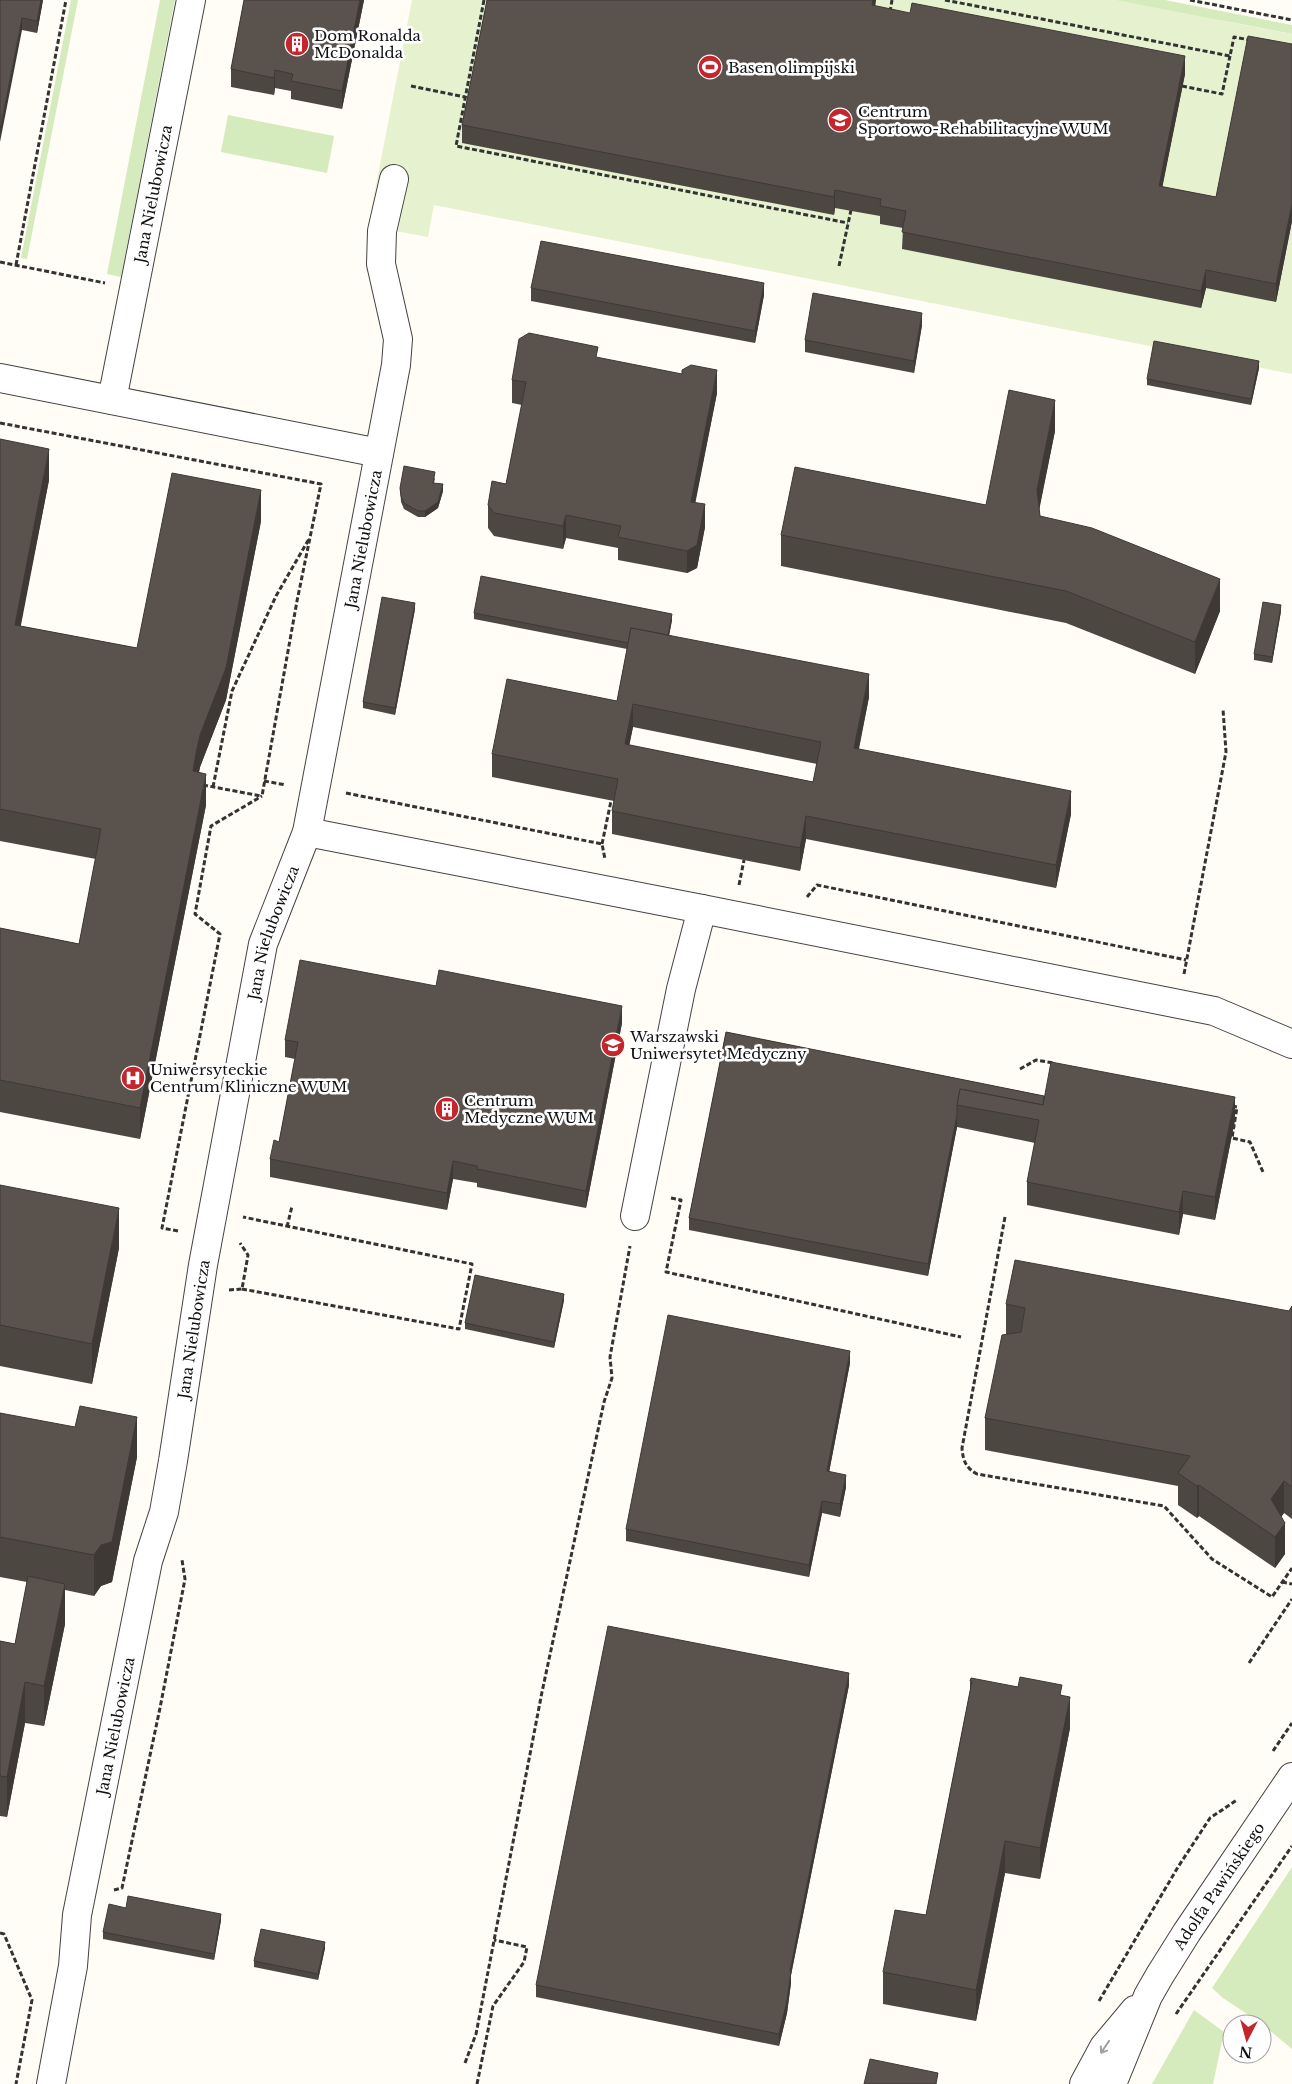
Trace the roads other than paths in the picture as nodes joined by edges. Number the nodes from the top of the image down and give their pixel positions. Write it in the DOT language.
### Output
graph roads {
  1 [pos="191,0"];
  2 [pos="394,179"];
  3 [pos="0,378"];
  4 [pos="112,400"];
  5 [pos="379,453"];
  6 [pos="307,832"];
  7 [pos="702,909"];
  8 [pos="1292,1044"];
  9 [pos="638,1203"];
  10 [pos="1292,1777"];
  11 [pos="1148,1996"];
  12 [pos="53,2084"];
  13 [pos="1084,2084"];
  14 [pos="1112,2084"];
  1 -- 4 [label="street, Jana Nielubowicza"];
  2 -- 5 [label="street"];
  3 -- 4 [label="street"];
  4 -- 5 [label="street, Jana Nielubowicza"];
  5 -- 6 [label="street, Jana Nielubowicza"];
  6 -- 7 [label="street"];
  6 -- 12 [label="street, Jana Nielubowicza"];
  7 -- 8 [label="street"];
  7 -- 9 [label="street"];
  10 -- 11 [label="street, Adolfa Pawińskiego"];
  11 -- 13 [label="street, Adolfa Pawińskiego, one-way"];
  11 -- 14 [label="street, Adolfa Pawińskiego"];
}
